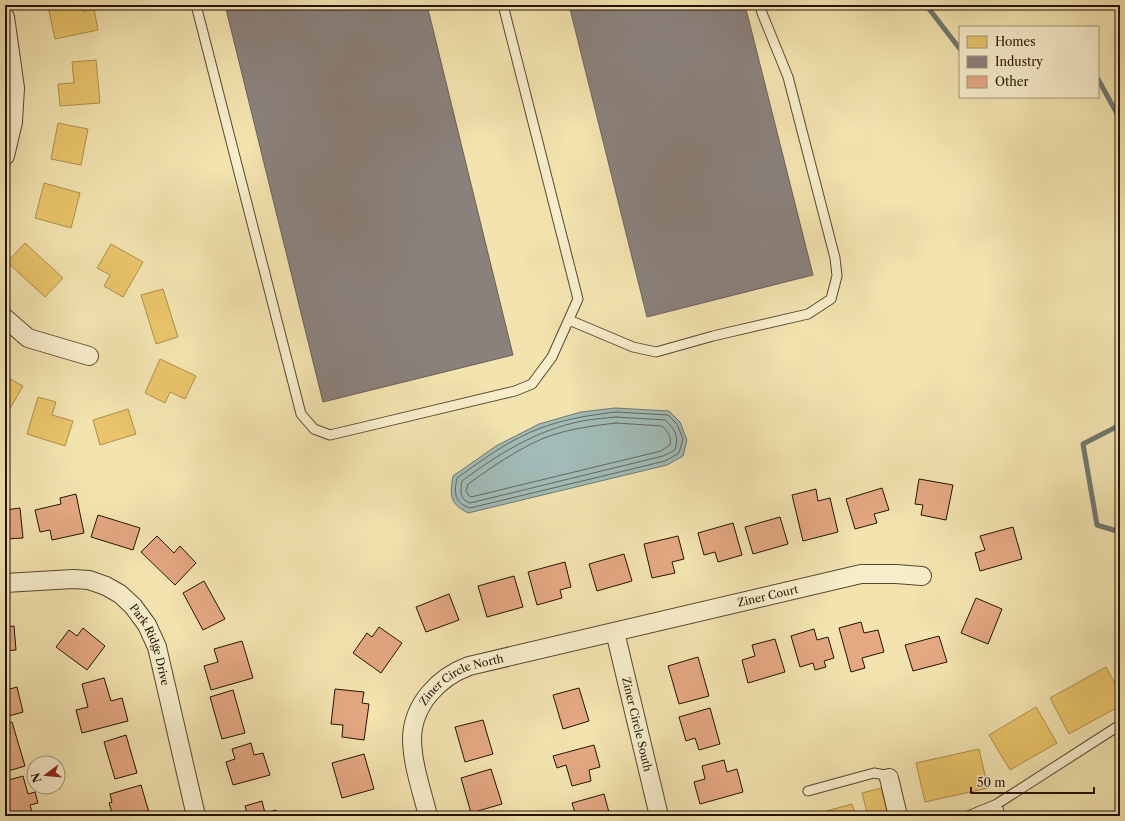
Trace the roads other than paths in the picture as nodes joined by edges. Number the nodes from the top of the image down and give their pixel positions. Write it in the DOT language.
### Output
graph roads {
  1 [pos="196,5"];
  2 [pos="503,5"];
  3 [pos="760,5"];
  4 [pos="5,17"];
  5 [pos="10,89"];
  6 [pos="5,156"];
  7 [pos="5,318"];
  8 [pos="569,320"];
  9 [pos="89,356"];
  10 [pos="922,576"];
  11 [pos="5,583"];
  12 [pos="615,632"];
  13 [pos="1120,725"];
  14 [pos="889,778"];
  15 [pos="808,791"];
  16 [pos="997,804"];
  17 [pos="196,816"];
  18 [pos="428,816"];
  19 [pos="659,816"];
  20 [pos="898,816"];
  21 [pos="968,816"];
  22 [pos="1000,816"];
  1 -- 8 [label="lane"];
  2 -- 8 [label="lane"];
  3 -- 8 [label="lane"];
  4 -- 5 [label="street"];
  5 -- 6 [label="street"];
  7 -- 9 [label="street"];
  10 -- 12 [label="street, Ziner Court"];
  11 -- 17 [label="street, Park Ridge Drive"];
  12 -- 18 [label="street, Ziner Circle North"];
  12 -- 19 [label="street, Ziner Circle South"];
  13 -- 16 [label="lane"];
  14 -- 15 [label="lane"];
  14 -- 20 [label="street"];
  16 -- 21 [label="lane"];
  16 -- 22 [label="lane"];
}
